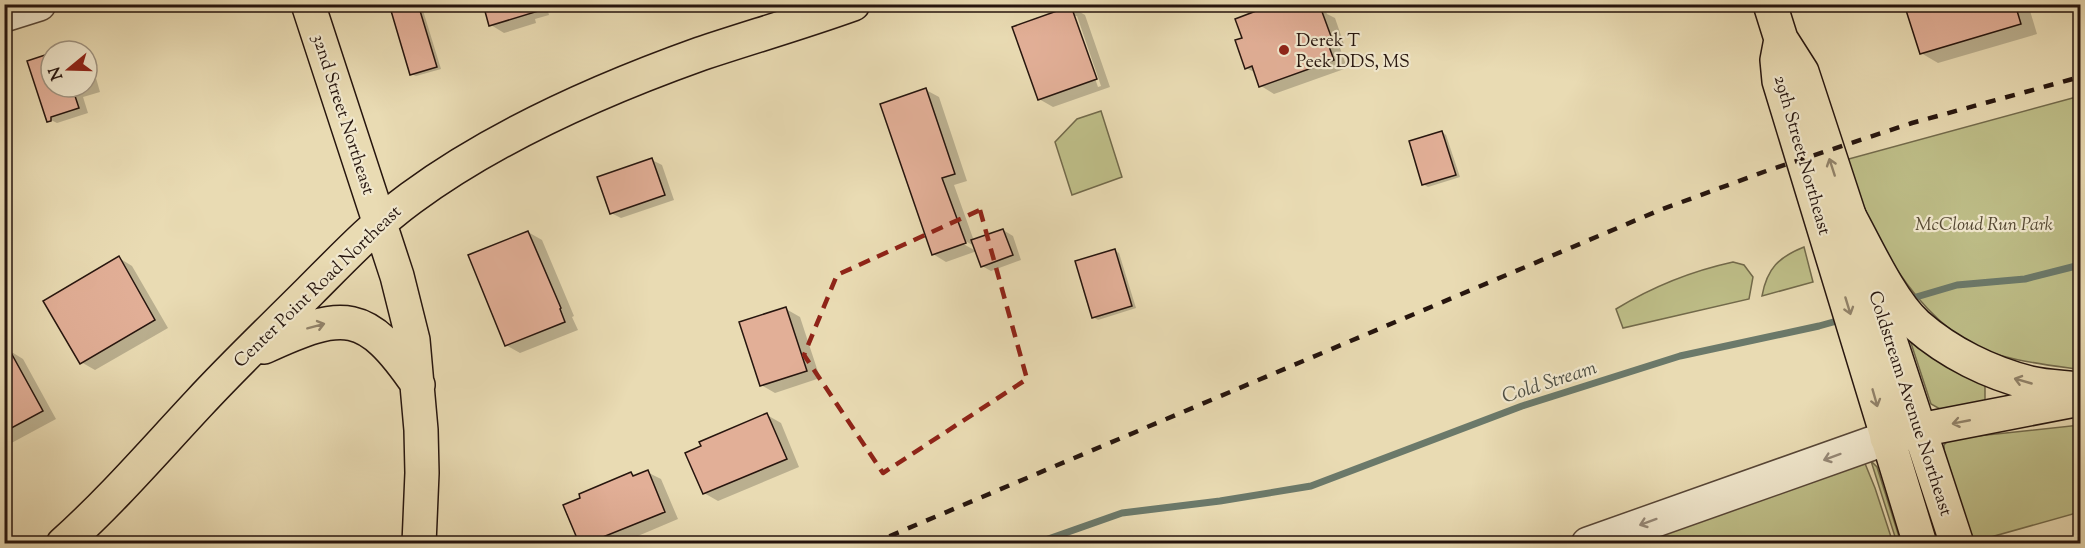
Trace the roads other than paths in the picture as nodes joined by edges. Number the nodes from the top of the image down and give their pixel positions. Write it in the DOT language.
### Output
graph roads {
  1 [pos="39,4"];
  2 [pos="308,4"];
  3 [pos="854,4"];
  4 [pos="1770,4"];
  5 [pos="4,15"];
  6 [pos="1781,39"];
  7 [pos="380,222"];
  8 [pos="1858,264"];
  9 [pos="1888,333"];
  10 [pos="243,356"];
  11 [pos="418,387"];
  12 [pos="2080,389"];
  13 [pos="2080,399"];
  14 [pos="1920,430"];
  15 [pos="1887,438"];
  16 [pos="63,543"];
  17 [pos="418,543"];
  18 [pos="1588,543"];
  19 [pos="1920,543"];
  20 [pos="1957,543"];
  1 -- 5 [label="street"];
  2 -- 7 [label="main road, 32nd Street Northeast"];
  3 -- 7 [label="main road, Center Point Road Northeast"];
  4 -- 6 [label="main road, 29th Street Northeast"];
  8 -- 6 [label="main road, 29th Street Northeast, one-way"];
  6 -- 8 [label="main road, 29th Street Northeast"];
  7 -- 10 [label="main road, Center Point Road Northeast"];
  7 -- 11 [label="main road, 32nd Street Northeast"];
  8 -- 9 [label="main road, Coldstream Avenue Northeast, one-way"];
  8 -- 9 [label="main road"];
  12 -- 9 [label="main road, one-way"];
  9 -- 14 [label="main road, Coldstream Avenue Northeast"];
  9 -- 15 [label="main road, Coldstream Avenue Northeast, one-way"];
  10 -- 11 [label="main road, one-way"];
  10 -- 16 [label="main road, Center Point Road Northeast"];
  11 -- 17 [label="main road, 32nd Street Northeast"];
  13 -- 14 [label="main road, one-way"];
  14 -- 15 [label="main road"];
  14 -- 20 [label="main road, Coldstream Avenue Northeast"];
  15 -- 18 [label="street, one-way"];
  15 -- 19 [label="main road, Coldstream Avenue Northeast"];
}
